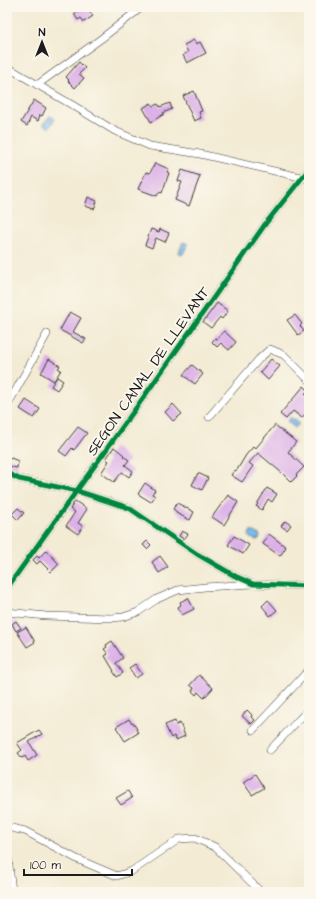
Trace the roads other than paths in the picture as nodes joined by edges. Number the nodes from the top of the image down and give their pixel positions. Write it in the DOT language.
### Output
graph roads {
  1 [pos="142,7"];
  2 [pos="7,67"];
  3 [pos="37,85"];
  4 [pos="309,169"];
  5 [pos="306,178"];
  6 [pos="47,334"];
  7 [pos="309,380"];
  8 [pos="7,406"];
  9 [pos="209,417"];
  10 [pos="7,473"];
  11 [pos="77,491"];
  12 [pos="253,584"];
  13 [pos="309,586"];
  14 [pos="7,588"];
  15 [pos="7,612"];
  16 [pos="309,670"];
  17 [pos="309,709"];
  18 [pos="253,730"];
  19 [pos="270,750"];
  20 [pos="7,827"];
  21 [pos="7,848"];
  22 [pos="12,892"];
  23 [pos="261,892"];
  1 -- 3 [label="street"];
  2 -- 3 [label="street"];
  3 -- 5 [label="street"];
  4 -- 5 [label="street, SEGON CANAL DE LLEVANT"];
  5 -- 11 [label="street, SEGON CANAL DE LLEVANT"];
  6 -- 8 [label="street"];
  7 -- 9 [label="street"];
  10 -- 11 [label="street"];
  11 -- 12 [label="street"];
  11 -- 14 [label="street, SEGON CANAL DE LLEVANT"];
  12 -- 13 [label="street"];
  12 -- 15 [label="street"];
  16 -- 18 [label="street"];
  17 -- 19 [label="street"];
  20 -- 23 [label="street"];
  21 -- 22 [label="street"];
}
